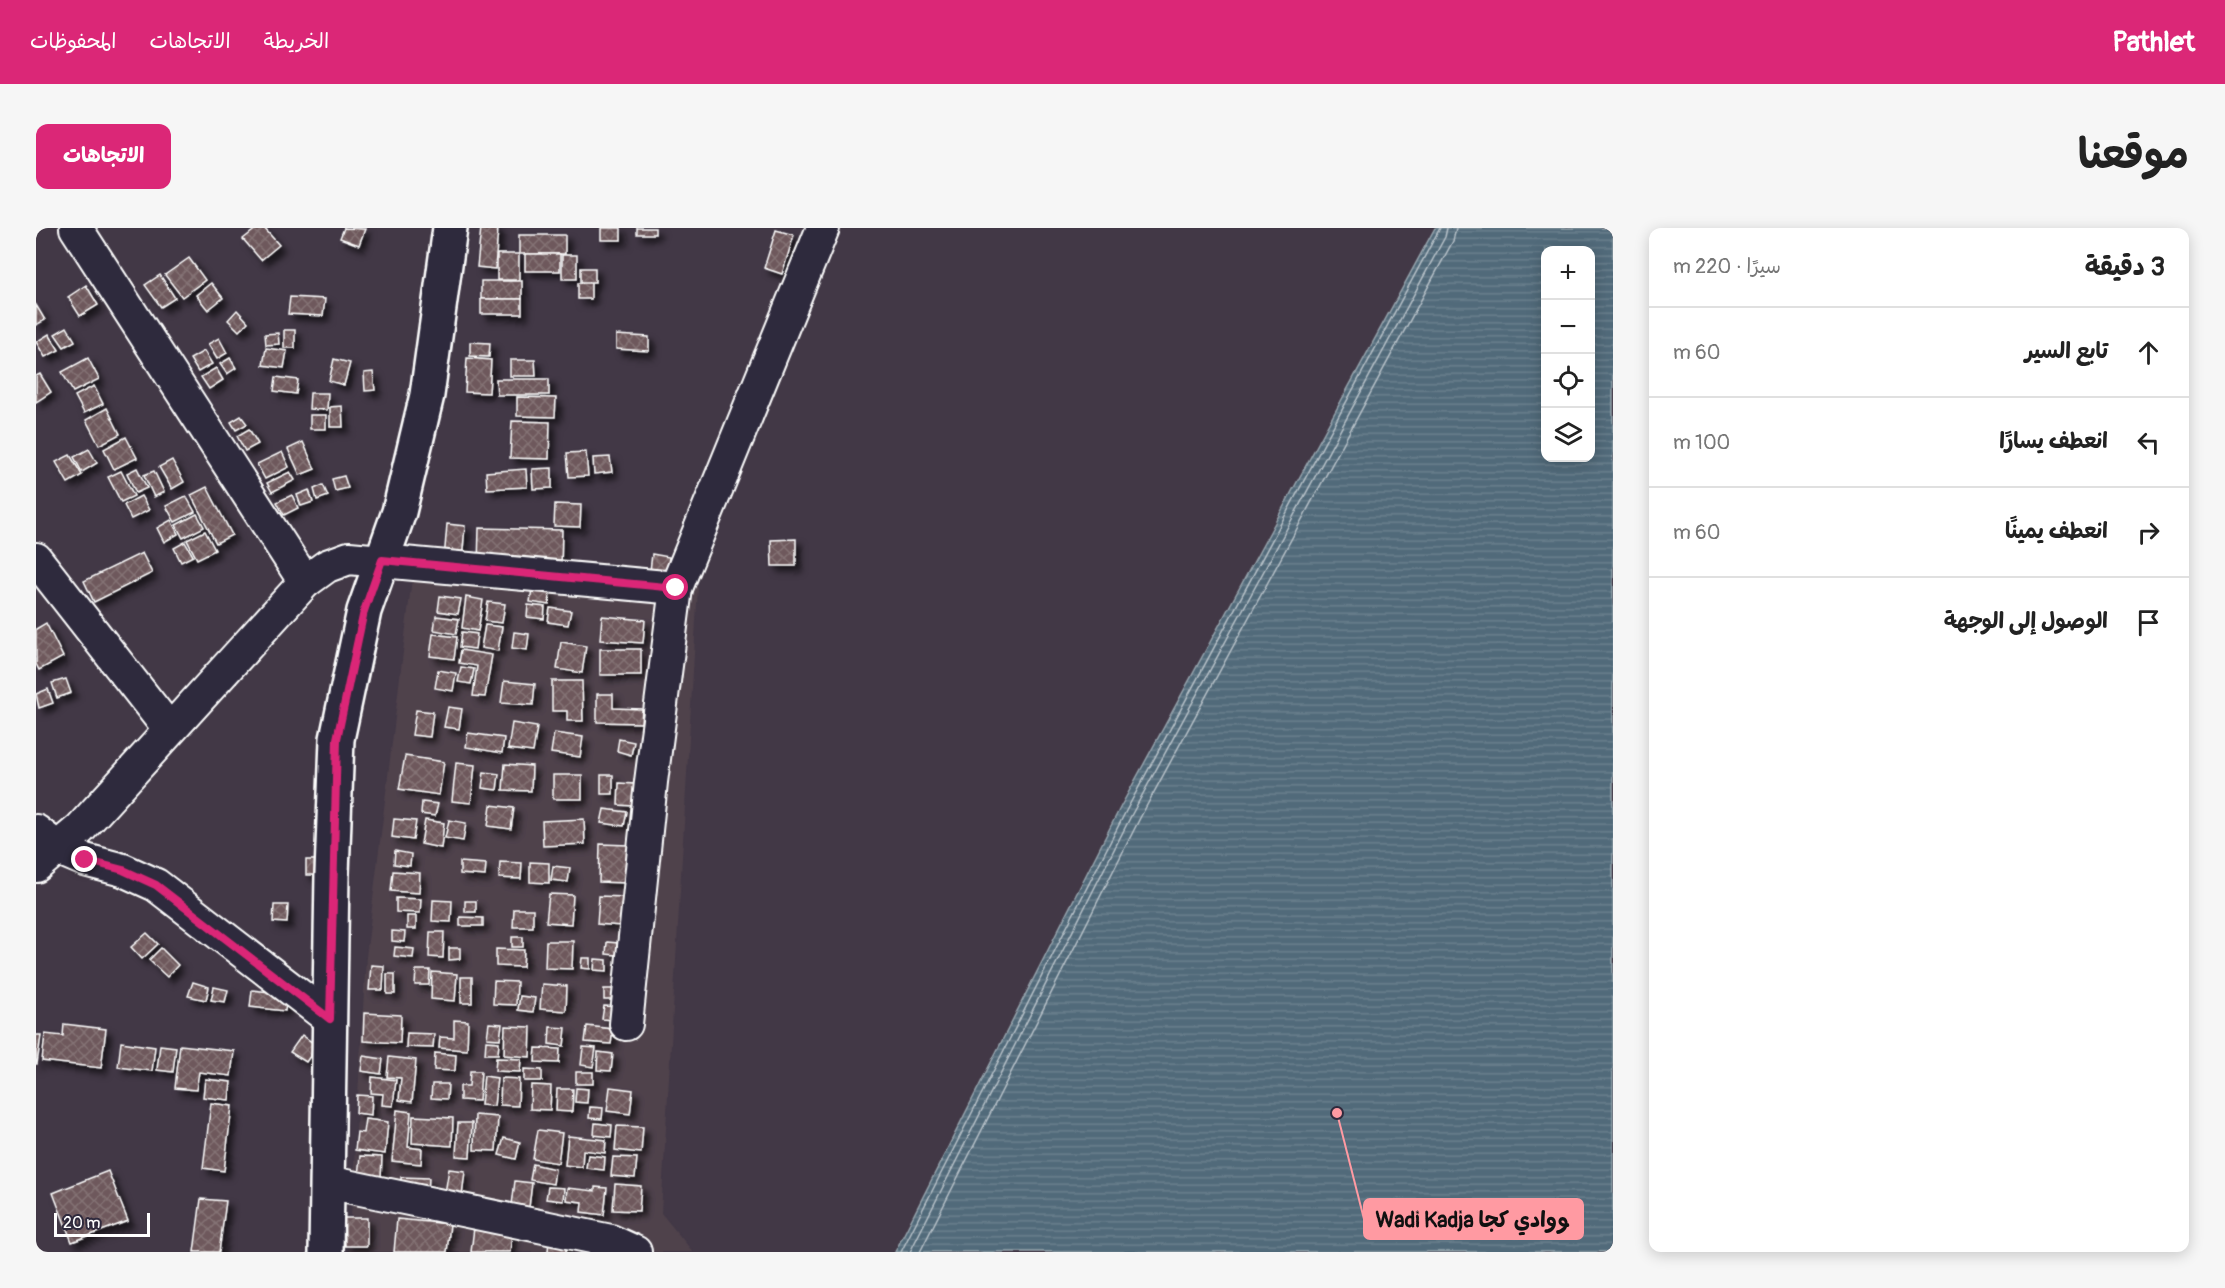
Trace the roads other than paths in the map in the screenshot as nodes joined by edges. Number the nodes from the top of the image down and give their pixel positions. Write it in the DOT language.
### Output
graph roads {
  1 [pos="76,228"];
  2 [pos="450,228"];
  3 [pos="823,228"];
  4 [pos="36,559"];
  5 [pos="382,560"];
  6 [pos="305,582"];
  7 [pos="676,588"];
  8 [pos="169,729"];
  9 [pos="44,849"];
  10 [pos="330,1019"];
  11 [pos="626,1024"];
  12 [pos="327,1182"];
  13 [pos="326,1252"];
  14 [pos="635,1252"];
  1 -- 6 [label="street"];
  2 -- 5 [label="street"];
  3 -- 7 [label="street"];
  4 -- 8 [label="street"];
  5 -- 6 [label="street"];
  5 -- 7 [label="street"];
  5 -- 10 [label="street"];
  6 -- 8 [label="street"];
  7 -- 11 [label="street"];
  8 -- 9 [label="street"];
  9 -- 10 [label="street"];
  10 -- 12 [label="street"];
  12 -- 13 [label="street"];
  12 -- 14 [label="street"];
}
